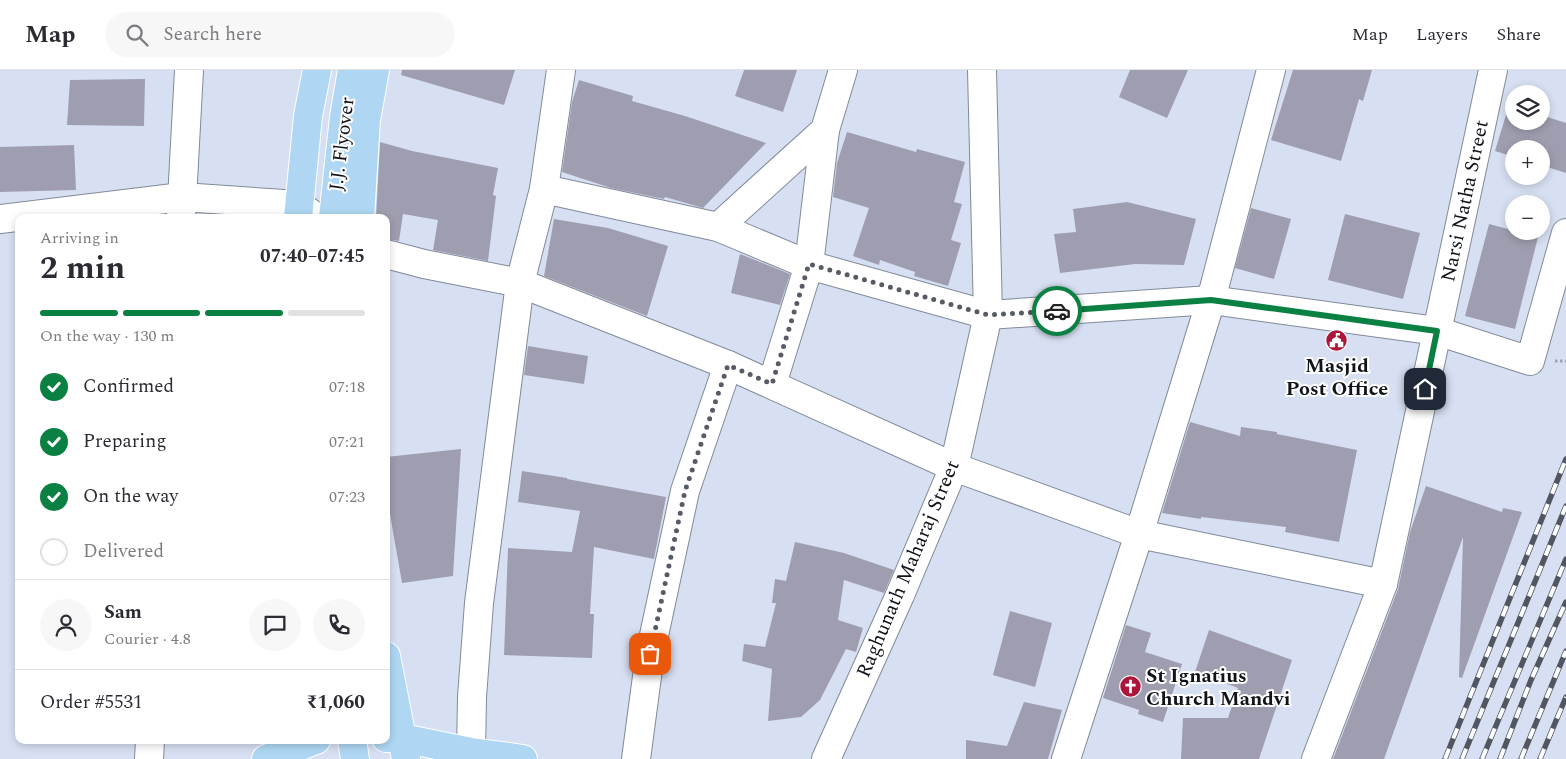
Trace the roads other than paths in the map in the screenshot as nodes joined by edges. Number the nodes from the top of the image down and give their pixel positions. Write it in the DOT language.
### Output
graph roads {
  1 [pos="189,70"];
  2 [pos="316,70"];
  3 [pos="336,70"];
  4 [pos="352,70"];
  5 [pos="375,70"];
  6 [pos="561,70"];
  7 [pos="842,70"];
  8 [pos="982,70"];
  9 [pos="1271,70"];
  10 [pos="1493,70"];
  11 [pos="825,130"];
  12 [pos="544,189"];
  13 [pos="182,207"];
  14 [pos="76,214"];
  15 [pos="308,214"];
  16 [pos="333,214"];
  17 [pos="360,214"];
  18 [pos="15,218"];
  19 [pos="0,219"];
  20 [pos="718,227"];
  21 [pos="1566,233"];
  22 [pos="390,255"];
  23 [pos="809,264"];
  24 [pos="520,283"];
  25 [pos="1211,300"];
  26 [pos="988,315"];
  27 [pos="1437,331"];
  28 [pos="728,365"];
  29 [pos="772,384"];
  30 [pos="954,467"];
  31 [pos="1139,534"];
  32 [pos="1383,584"];
  33 [pos="390,706"];
  34 [pos="150,744"];
  35 [pos="305,744"];
  36 [pos="337,744"];
  37 [pos="353,744"];
  38 [pos="393,744"];
  39 [pos="471,752"];
  40 [pos="148,759"];
  41 [pos="266,759"];
  42 [pos="337,759"];
  43 [pos="355,759"];
  44 [pos="382,759"];
  45 [pos="523,759"];
  46 [pos="636,759"];
  47 [pos="826,759"];
  48 [pos="1071,759"];
  49 [pos="1316,759"];
  1 -- 13 [label="street"];
  2 -- 15 [label="main road"];
  3 -- 15 [label="main road"];
  4 -- 16 [label="main road, J.J. Flyover"];
  5 -- 17 [label="main road"];
  6 -- 12 [label="street"];
  7 -- 11 [label="street"];
  8 -- 26 [label="street, Raghunath Maharaj Street"];
  9 -- 25 [label="street"];
  10 -- 27 [label="street, Narsi Natha Street"];
  11 -- 20 [label="street"];
  11 -- 23 [label="street"];
  12 -- 20 [label="street"];
  12 -- 24 [label="street"];
  13 -- 14 [label="street"];
  13 -- 15 [label="street"];
  18 -- 19 [label="street"];
  20 -- 23 [label="street"];
  21 -- 27 [label="street"];
  22 -- 24 [label="street"];
  23 -- 26 [label="street"];
  23 -- 29 [label="street"];
  24 -- 28 [label="street"];
  24 -- 39 [label="street"];
  25 -- 26 [label="street"];
  25 -- 27 [label="street"];
  25 -- 31 [label="street"];
  26 -- 30 [label="street, Raghunath Maharaj Street"];
  27 -- 32 [label="street, Narsi Natha Street"];
  28 -- 29 [label="street"];
  28 -- 46 [label="street"];
  29 -- 30 [label="street"];
  30 -- 31 [label="street"];
  30 -- 47 [label="street, Raghunath Maharaj Street"];
  31 -- 32 [label="street"];
  31 -- 48 [label="street"];
  32 -- 49 [label="street, Narsi Natha Street"];
  33 -- 38 [label="main road"];
  34 -- 40 [label="street"];
  35 -- 41 [label="main road"];
  36 -- 42 [label="main road"];
  37 -- 43 [label="main road"];
  38 -- 39 [label="main road"];
  38 -- 44 [label="main road"];
  39 -- 45 [label="main road"];
}
